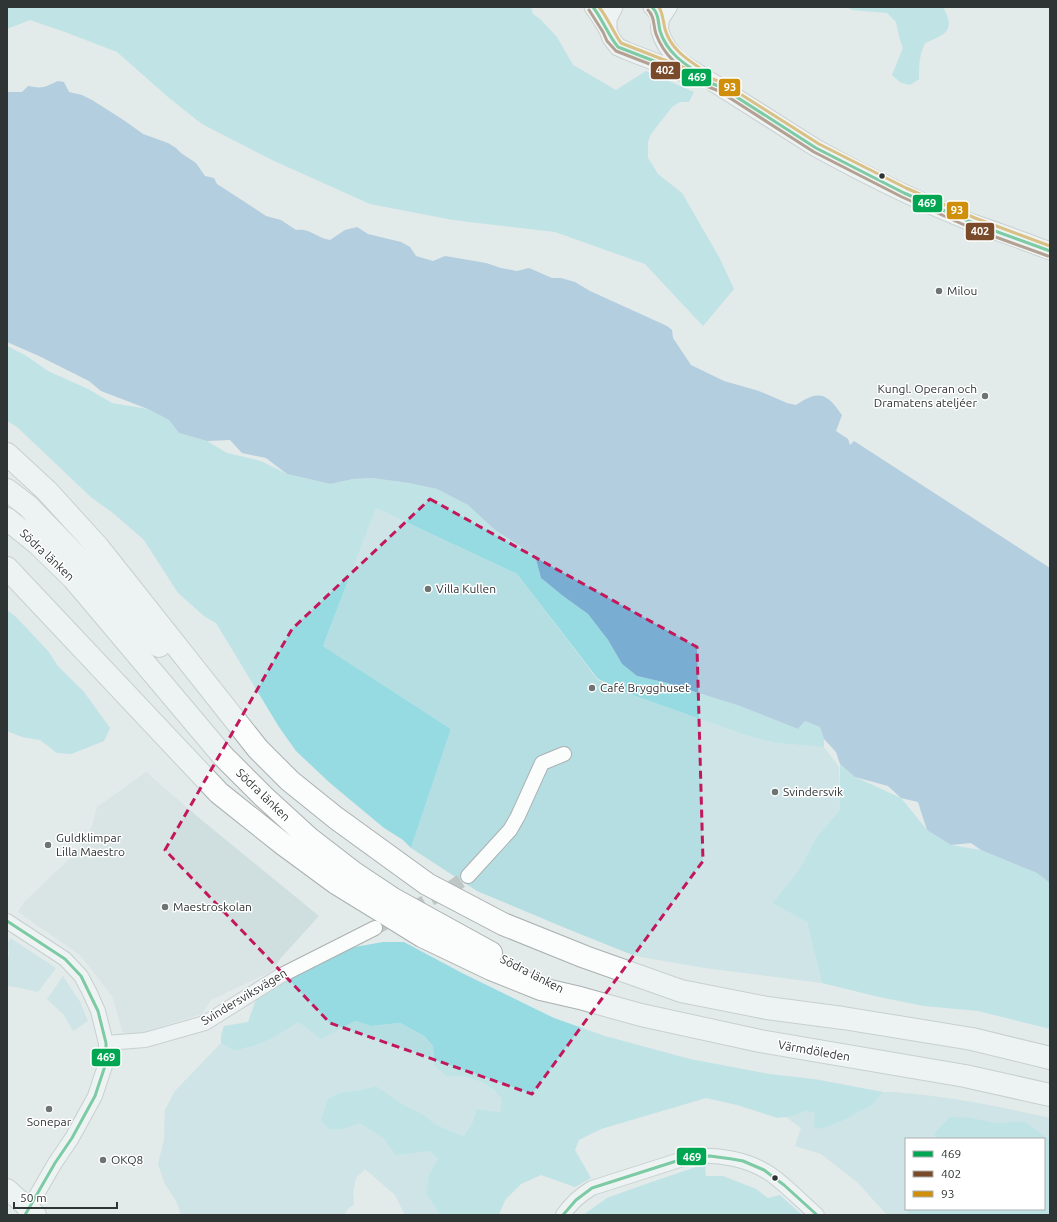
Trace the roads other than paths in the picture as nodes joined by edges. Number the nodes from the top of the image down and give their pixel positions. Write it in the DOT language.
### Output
graph roads {
  1 [pos="593,7"];
  2 [pos="614,7"];
  3 [pos="670,7"];
  4 [pos="657,20"];
  5 [pos="608,30"];
  6 [pos="627,51"];
  7 [pos="721,87"];
  8 [pos="1050,251"];
  9 [pos="7,454"];
  10 [pos="7,490"];
  11 [pos="7,519"];
  12 [pos="7,568"];
  13 [pos="258,749"];
  14 [pos="564,754"];
  15 [pos="468,876"];
  16 [pos="7,921"];
  17 [pos="374,928"];
  18 [pos="580,998"];
  19 [pos="106,1043"];
  20 [pos="1050,1058"];
  21 [pos="1050,1095"];
  22 [pos="7,1189"];
  23 [pos="30,1213"];
  24 [pos="563,1215"];
  25 [pos="817,1215"];
  1 -- 5 [label="street"];
  2 -- 5 [label="street"];
  3 -- 4 [label="street"];
  4 -- 6 [label="street"];
  4 -- 7 [label="street"];
  5 -- 6 [label="street"];
  6 -- 7 [label="street"];
  7 -- 8 [label="street"];
  9 -- 13 [label="highway"];
  10 -- 13 [label="highway, Södra länken"];
  11 -- 18 [label="highway, Södra länken"];
  12 -- 18 [label="highway"];
  13 -- 20 [label="highway"];
  14 -- 15 [label="street"];
  16 -- 19 [label="street"];
  17 -- 19 [label="street, Svindersviksvägen"];
  18 -- 21 [label="highway, Värmdöleden"];
  19 -- 23 [label="street"];
  22 -- 23 [label="main road"];
  24 -- 25 [label="street"];
}
